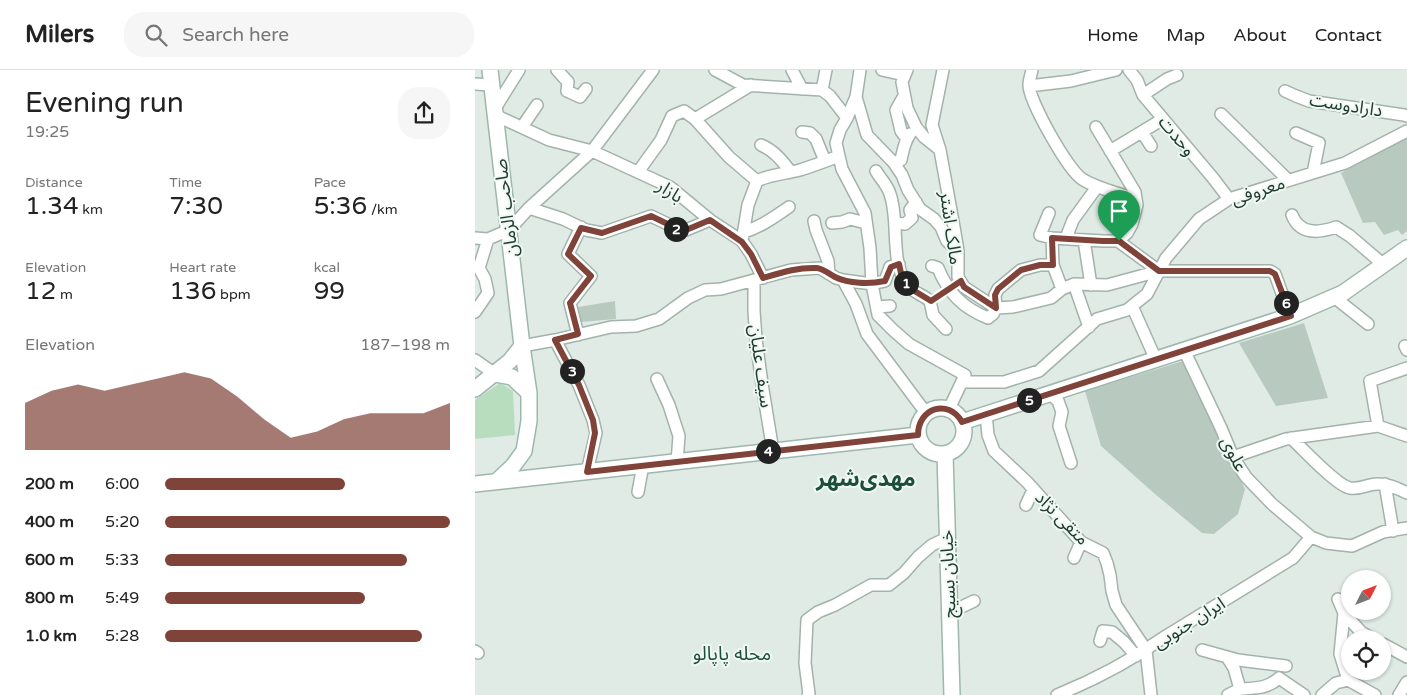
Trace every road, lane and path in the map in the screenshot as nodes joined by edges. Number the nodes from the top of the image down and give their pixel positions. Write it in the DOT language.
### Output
graph roads {
  1 [pos="519,70"];
  2 [pos="557,70"];
  3 [pos="653,70"];
  4 [pos="792,70"];
  5 [pos="826,70"];
  6 [pos="860,70"];
  7 [pos="882,70"];
  8 [pos="943,70"];
  9 [pos="1033,70"];
  10 [pos="1116,70"];
  11 [pos="1129,70"];
  12 [pos="722,72"];
  13 [pos="906,73"];
  14 [pos="1177,76"];
  15 [pos="490,78"];
  16 [pos="475,84"];
  17 [pos="751,85"];
  18 [pos="1029,86"];
  19 [pos="586,89"];
  20 [pos="802,89"];
  21 [pos="822,90"];
  22 [pos="1285,91"];
  23 [pos="1143,95"];
  24 [pos="904,96"];
  25 [pos="856,97"];
  26 [pos="537,104"];
  27 [pos="495,112"];
  28 [pos="1406,112"];
  29 [pos="1221,114"];
  30 [pos="847,118"];
  31 [pos="695,119"];
  32 [pos="1163,119"];
  33 [pos="1096,126"];
  34 [pos="522,127"];
  35 [pos="916,127"];
  36 [pos="1407,131"];
  37 [pos="802,132"];
  38 [pos="1142,132"];
  39 [pos="1296,134"];
  40 [pos="907,139"];
  41 [pos="761,146"];
  42 [pos="1151,146"];
  43 [pos="940,150"];
  44 [pos="591,151"];
  45 [pos="1110,151"];
  46 [pos="839,156"];
  47 [pos="825,161"];
  48 [pos="894,163"];
  49 [pos="876,171"];
  50 [pos="638,172"];
  51 [pos="791,172"];
  52 [pos="1313,173"];
  53 [pos="1288,180"];
  54 [pos="757,181"];
  55 [pos="1097,187"];
  56 [pos="1136,199"];
  57 [pos="1229,199"];
  58 [pos="916,202"];
  59 [pos="789,207"];
  60 [pos="529,208"];
  61 [pos="1049,213"];
  62 [pos="1292,215"];
  63 [pos="710,220"];
  64 [pos="814,220"];
  65 [pos="832,223"];
  66 [pos="866,223"];
  67 [pos="895,223"];
  68 [pos="581,228"];
  69 [pos="509,230"];
  70 [pos="743,237"];
  71 [pos="475,238"];
  72 [pos="1052,238"];
  73 [pos="1066,238"];
  74 [pos="488,239"];
  75 [pos="1084,240"];
  76 [pos="1119,241"];
  77 [pos="1407,248"];
  78 [pos="958,251"];
  79 [pos="899,264"];
  80 [pos="1053,265"];
  81 [pos="1384,265"];
  82 [pos="931,266"];
  83 [pos="1159,271"];
  84 [pos="829,274"];
  85 [pos="759,279"];
  86 [pos="843,280"];
  87 [pos="961,281"];
  88 [pos="872,284"];
  89 [pos="1074,284"];
  90 [pos="1091,285"];
  91 [pos="948,289"];
  92 [pos="1062,289"];
  93 [pos="475,291"];
  94 [pos="488,293"];
  95 [pos="1334,297"];
  96 [pos="931,301"];
  97 [pos="890,306"];
  98 [pos="1132,306"];
  99 [pos="877,307"];
  100 [pos="996,308"];
  101 [pos="475,312"];
  102 [pos="979,314"];
  103 [pos="1291,316"];
  104 [pos="1368,324"];
  105 [pos="977,327"];
  106 [pos="1089,327"];
  107 [pos="946,329"];
  108 [pos="578,334"];
  109 [pos="555,340"];
  110 [pos="523,346"];
  111 [pos="1184,350"];
  112 [pos="475,360"];
  113 [pos="1156,360"];
  114 [pos="1407,368"];
  115 [pos="495,374"];
  116 [pos="657,379"];
  117 [pos="963,379"];
  118 [pos="475,389"];
  119 [pos="529,393"];
  120 [pos="1050,393"];
  121 [pos="949,410"];
  122 [pos="926,413"];
  123 [pos="986,414"];
  124 [pos="962,422"];
  125 [pos="1378,426"];
  126 [pos="918,435"];
  127 [pos="1407,436"];
  128 [pos="1291,438"];
  129 [pos="773,451"];
  130 [pos="945,454"];
  131 [pos="1233,456"];
  132 [pos="677,462"];
  133 [pos="1071,463"];
  134 [pos="643,465"];
  135 [pos="587,472"];
  136 [pos="1019,475"];
  137 [pos="497,481"];
  138 [pos="475,484"];
  139 [pos="1385,484"];
  140 [pos="1013,486"];
  141 [pos="1033,490"];
  142 [pos="638,492"];
  143 [pos="1407,493"];
  144 [pos="1025,505"];
  145 [pos="1407,528"];
  146 [pos="1393,530"];
  147 [pos="1311,537"];
  148 [pos="947,538"];
  149 [pos="1081,542"];
  150 [pos="1074,558"];
  151 [pos="1338,599"];
  152 [pos="974,600"];
  153 [pos="1341,606"];
  154 [pos="949,613"];
  155 [pos="1351,620"];
  156 [pos="1359,630"];
  157 [pos="1100,641"];
  158 [pos="1341,644"];
  159 [pos="1391,648"];
  160 [pos="1202,650"];
  161 [pos="1141,653"];
  162 [pos="1227,657"];
  163 [pos="1341,657"];
  164 [pos="1407,657"];
  165 [pos="1286,666"];
  166 [pos="1348,680"];
  167 [pos="1407,682"];
  168 [pos="1239,689"];
  169 [pos="1063,694"];
  170 [pos="808,695"];
  171 [pos="952,695"];
  172 [pos="1151,695"];
  173 [pos="1228,695"];
  174 [pos="1304,695"];
  175 [pos="1322,695"];
  176 [pos="1375,695"];
  177 [pos="1399,695"];
  1 -- 27 [label="street"];
  2 -- 19 [label="street"];
  3 -- 44 [label="street"];
  4 -- 20 [label="street"];
  5 -- 21 [label="street"];
  6 -- 25 [label="street"];
  7 -- 13 [label="street"];
  8 -- 43 [label="street, مالک اشتر"];
  9 -- 18 [label="street"];
  10 -- 18 [label="street"];
  11 -- 23 [label="street, وحدت"];
  12 -- 17 [label="street"];
  13 -- 24 [label="street"];
  14 -- 23 [label="street"];
  15 -- 16 [label="street"];
  15 -- 27 [label="street, صاحب الزمان"];
  17 -- 20 [label="street"];
  17 -- 31 [label="street"];
  18 -- 55 [label="street"];
  20 -- 21 [label="street"];
  21 -- 30 [label="street"];
  22 -- 28 [label="street, دارادوست"];
  23 -- 32 [label="street, وحدت"];
  24 -- 35 [label="street"];
  24 -- 40 [label="street"];
  25 -- 30 [label="street"];
  25 -- 48 [label="street"];
  26 -- 34 [label="street"];
  27 -- 34 [label="street, بازار"];
  27 -- 69 [label="street, صاحب الزمان"];
  29 -- 53 [label="street"];
  30 -- 46 [label="street"];
  31 -- 50 [label="street"];
  31 -- 54 [label="street"];
  32 -- 38 [label="street"];
  32 -- 57 [label="street, وحدت"];
  33 -- 45 [label="street"];
  34 -- 44 [label="street, بازار"];
  35 -- 40 [label="street"];
  35 -- 43 [label="street"];
  36 -- 52 [label="street, معروفی"];
  37 -- 47 [label="street"];
  38 -- 42 [label="street"];
  38 -- 45 [label="street"];
  39 -- 52 [label="street"];
  40 -- 48 [label="street"];
  41 -- 51 [label="street"];
  43 -- 78 [label="street, مالک اشتر"];
  44 -- 50 [label="street, بازار"];
  44 -- 60 [label="street"];
  45 -- 56 [label="street"];
  46 -- 47 [label="street"];
  46 -- 66 [label="street"];
  47 -- 51 [label="street"];
  48 -- 58 [label="street"];
  49 -- 67 [label="street"];
  50 -- 63 [label="street, بازار"];
  51 -- 54 [label="street"];
  52 -- 53 [label="street, معروفی"];
  53 -- 57 [label="street, معروفی"];
  54 -- 70 [label="street"];
  55 -- 56 [label="street"];
  55 -- 73 [label="street"];
  56 -- 76 [label="street"];
  57 -- 83 [label="street, معروفی"];
  58 -- 67 [label="street"];
  58 -- 78 [label="street"];
  59 -- 70 [label="street"];
  60 -- 68 [label="street"];
  60 -- 69 [label="street"];
  61 -- 72 [label="street"];
  62 -- 81 [label="street"];
  63 -- 68 [label="street"];
  63 -- 70 [label="street, بازار"];
  64 -- 84 [label="street"];
  65 -- 66 [label="street"];
  66 -- 88 [label="street"];
  67 -- 79 [label="street"];
  68 -- 108 [label="street"];
  69 -- 74 [label="street"];
  69 -- 110 [label="street, صاحب الزمان"];
  70 -- 85 [label="street, بازار"];
  71 -- 74 [label="street"];
  72 -- 73 [label="street"];
  72 -- 80 [label="street"];
  73 -- 75 [label="street"];
  74 -- 94 [label="street"];
  75 -- 76 [label="street"];
  75 -- 90 [label="street"];
  76 -- 83 [label="street"];
  77 -- 81 [label="street"];
  78 -- 87 [label="street, مالک اشتر"];
  79 -- 88 [label="street"];
  79 -- 96 [label="street"];
  80 -- 92 [label="street"];
  80 -- 100 [label="street"];
  81 -- 95 [label="street"];
  82 -- 91 [label="street"];
  83 -- 90 [label="street"];
  83 -- 98 [label="street, معروفی"];
  83 -- 103 [label="street"];
  84 -- 85 [label="street"];
  84 -- 86 [label="street"];
  85 -- 108 [label="street"];
  85 -- 129 [label="street, سیف علیان"];
  86 -- 88 [label="street"];
  86 -- 122 [label="street"];
  87 -- 91 [label="street"];
  87 -- 100 [label="street, مالک اشتر"];
  88 -- 99 [label="street"];
  89 -- 90 [label="street"];
  89 -- 92 [label="street"];
  89 -- 106 [label="street"];
  91 -- 96 [label="street"];
  91 -- 102 [label="street"];
  92 -- 100 [label="street"];
  93 -- 94 [label="street"];
  94 -- 101 [label="street"];
  95 -- 103 [label="street"];
  95 -- 104 [label="street"];
  96 -- 107 [label="street"];
  97 -- 99 [label="street"];
  98 -- 106 [label="street, معروفی"];
  98 -- 113 [label="street"];
  99 -- 117 [label="street"];
  100 -- 102 [label="street"];
  102 -- 105 [label="street"];
  103 -- 111 [label="street"];
  106 -- 117 [label="street, معروفی"];
  108 -- 109 [label="street"];
  109 -- 110 [label="street"];
  109 -- 135 [label="street"];
  110 -- 115 [label="street"];
  110 -- 119 [label="street, صاحب الزمان"];
  111 -- 113 [label="street"];
  111 -- 131 [label="street, علوی"];
  112 -- 115 [label="street"];
  113 -- 120 [label="street"];
  114 -- 125 [label="street"];
  115 -- 118 [label="street"];
  115 -- 119 [label="street"];
  116 -- 132 [label="street"];
  117 -- 121 [label="street"];
  119 -- 137 [label="street, صاحب الزمان"];
  120 -- 123 [label="street"];
  120 -- 133 [label="street"];
  121 -- 122 [label="street"];
  121 -- 124 [label="street"];
  122 -- 126 [label="street"];
  123 -- 124 [label="street"];
  123 -- 136 [label="street, متقی نژاد"];
  124 -- 130 [label="street"];
  125 -- 127 [label="street"];
  125 -- 128 [label="street"];
  126 -- 129 [label="street"];
  126 -- 130 [label="street"];
  128 -- 131 [label="street"];
  128 -- 139 [label="street"];
  129 -- 132 [label="street"];
  130 -- 148 [label="street, خیابان بسیج"];
  131 -- 147 [label="street, علوی"];
  132 -- 134 [label="street"];
  134 -- 135 [label="street"];
  134 -- 142 [label="street"];
  135 -- 137 [label="street"];
  136 -- 140 [label="street"];
  136 -- 141 [label="street, متقی نژاد"];
  137 -- 138 [label="street"];
  139 -- 143 [label="street"];
  139 -- 146 [label="street"];
  141 -- 144 [label="street"];
  141 -- 149 [label="street, متقی نژاد"];
  145 -- 146 [label="street"];
  146 -- 147 [label="street"];
  147 -- 161 [label="street, ایران جنوبی"];
  148 -- 154 [label="street, خیابان بسیج"];
  148 -- 170 [label="street"];
  149 -- 150 [label="street"];
  149 -- 161 [label="street, متقی نژاد"];
  151 -- 153 [label="street"];
  152 -- 154 [label="street"];
  154 -- 171 [label="street, خیابان بسیج"];
  155 -- 156 [label="street"];
  157 -- 161 [label="street"];
  158 -- 163 [label="street"];
  159 -- 164 [label="street"];
  160 -- 162 [label="street"];
  161 -- 169 [label="street, ایران جنوبی"];
  161 -- 172 [label="street"];
  162 -- 165 [label="street"];
  162 -- 168 [label="street"];
  166 -- 175 [label="street"];
  166 -- 176 [label="street"];
  167 -- 177 [label="street"];
  168 -- 173 [label="street"];
  168 -- 174 [label="street"];
}
